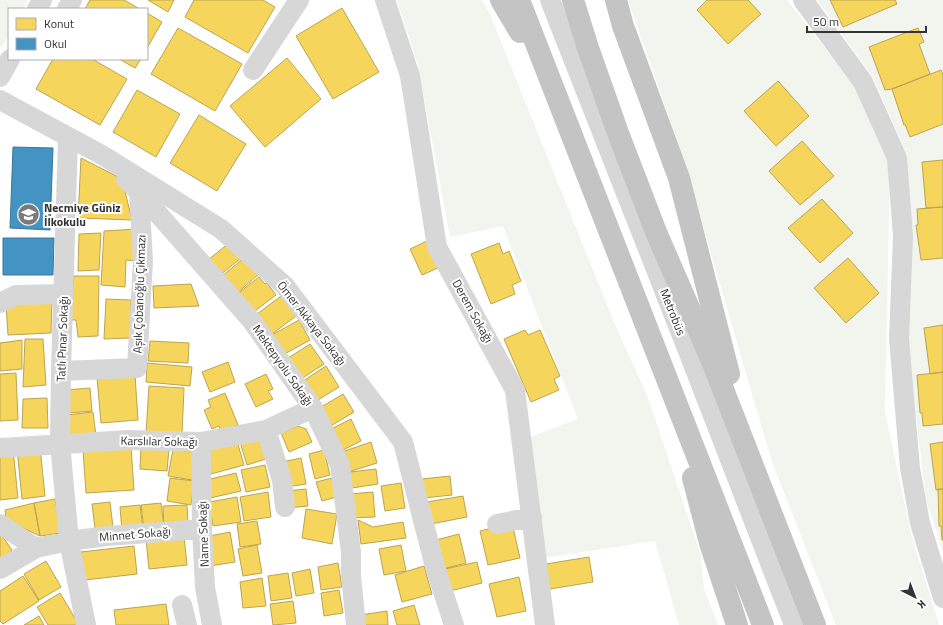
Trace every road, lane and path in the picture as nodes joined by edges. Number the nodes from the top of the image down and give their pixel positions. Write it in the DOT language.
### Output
graph roads {
  1 [pos="299,0"];
  2 [pos="385,0"];
  3 [pos="501,0"];
  4 [pos="519,0"];
  5 [pos="539,0"];
  6 [pos="550,0"];
  7 [pos="569,0"];
  8 [pos="574,0"];
  9 [pos="616,0"];
  10 [pos="803,0"];
  11 [pos="588,48"];
  12 [pos="9,60"];
  13 [pos="253,70"];
  14 [pos="0,77"];
  15 [pos="551,83"];
  16 [pos="0,100"];
  17 [pos="68,137"];
  18 [pos="102,155"];
  19 [pos="139,192"];
  20 [pos="63,294"];
  21 [pos="0,303"];
  22 [pos="60,371"];
  23 [pos="673,393"];
  24 [pos="313,408"];
  25 [pos="266,430"];
  26 [pos="201,442"];
  27 [pos="60,443"];
  28 [pos="0,448"];
  29 [pos="753,468"];
  30 [pos="285,507"];
  31 [pos="532,517"];
  32 [pos="0,524"];
  33 [pos="497,524"];
  34 [pos="202,529"];
  35 [pos="69,541"];
  36 [pos="36,548"];
  37 [pos="0,569"];
  38 [pos="943,598"];
  39 [pos="182,605"];
  40 [pos="86,625"];
  41 [pos="187,625"];
  42 [pos="212,625"];
  43 [pos="356,625"];
  44 [pos="454,625"];
  45 [pos="545,625"];
  46 [pos="737,625"];
  47 [pos="763,625"];
  48 [pos="783,625"];
  49 [pos="794,625"];
  50 [pos="815,625"];
  1 -- 13 [label="street"];
  2 -- 31 [label="street, Derem Sokağı"];
  3 -- 15 [label="highway"];
  4 -- 15 [label="highway"];
  5 -- 48 [label="street, Metrobüs"];
  6 -- 49 [label="street, Metrobüs"];
  7 -- 11 [label="highway"];
  8 -- 11 [label="highway"];
  9 -- 29 [label="highway"];
  10 -- 38 [label="street"];
  11 -- 29 [label="highway"];
  12 -- 14 [label="street"];
  15 -- 23 [label="highway"];
  16 -- 17 [label="street, Ömer Akkaya Sokağı"];
  17 -- 18 [label="street, Ömer Akkaya Sokağı"];
  17 -- 20 [label="street, Tatlı Pınar Sokağı"];
  18 -- 19 [label="street, Mektepyolu Sokağı"];
  18 -- 44 [label="street, Ömer Akkaya Sokağı"];
  19 -- 22 [label="street, Aşık Çobanoğlu Çıkmazı"];
  19 -- 24 [label="street, Mektepyolu Sokağı"];
  20 -- 21 [label="street"];
  20 -- 22 [label="street, Tatlı Pınar Sokağı"];
  22 -- 27 [label="street, Tatlı Pınar Sokağı"];
  23 -- 46 [label="highway"];
  23 -- 47 [label="highway"];
  24 -- 25 [label="street, Karslılar Sokağı"];
  24 -- 43 [label="street, Mektepyolu Sokağı"];
  25 -- 26 [label="street, Karslılar Sokağı"];
  25 -- 30 [label="street"];
  26 -- 27 [label="street, Karslılar Sokağı"];
  26 -- 34 [label="street, Name Sokağı"];
  27 -- 28 [label="street, Karslılar Sokağı"];
  27 -- 35 [label="street, Tatlı Pınar Sokağı"];
  29 -- 50 [label="highway"];
  31 -- 33 [label="street"];
  31 -- 45 [label="street, Derem Sokağı"];
  32 -- 36 [label="street"];
  34 -- 35 [label="street, Minnet Sokağı"];
  34 -- 42 [label="street, Name Sokağı"];
  35 -- 36 [label="street, Minnet Sokağı"];
  35 -- 40 [label="street, Tatlı Pınar Sokağı"];
  36 -- 37 [label="street, Minnet Sokağı"];
  39 -- 41 [label="street"];
}
